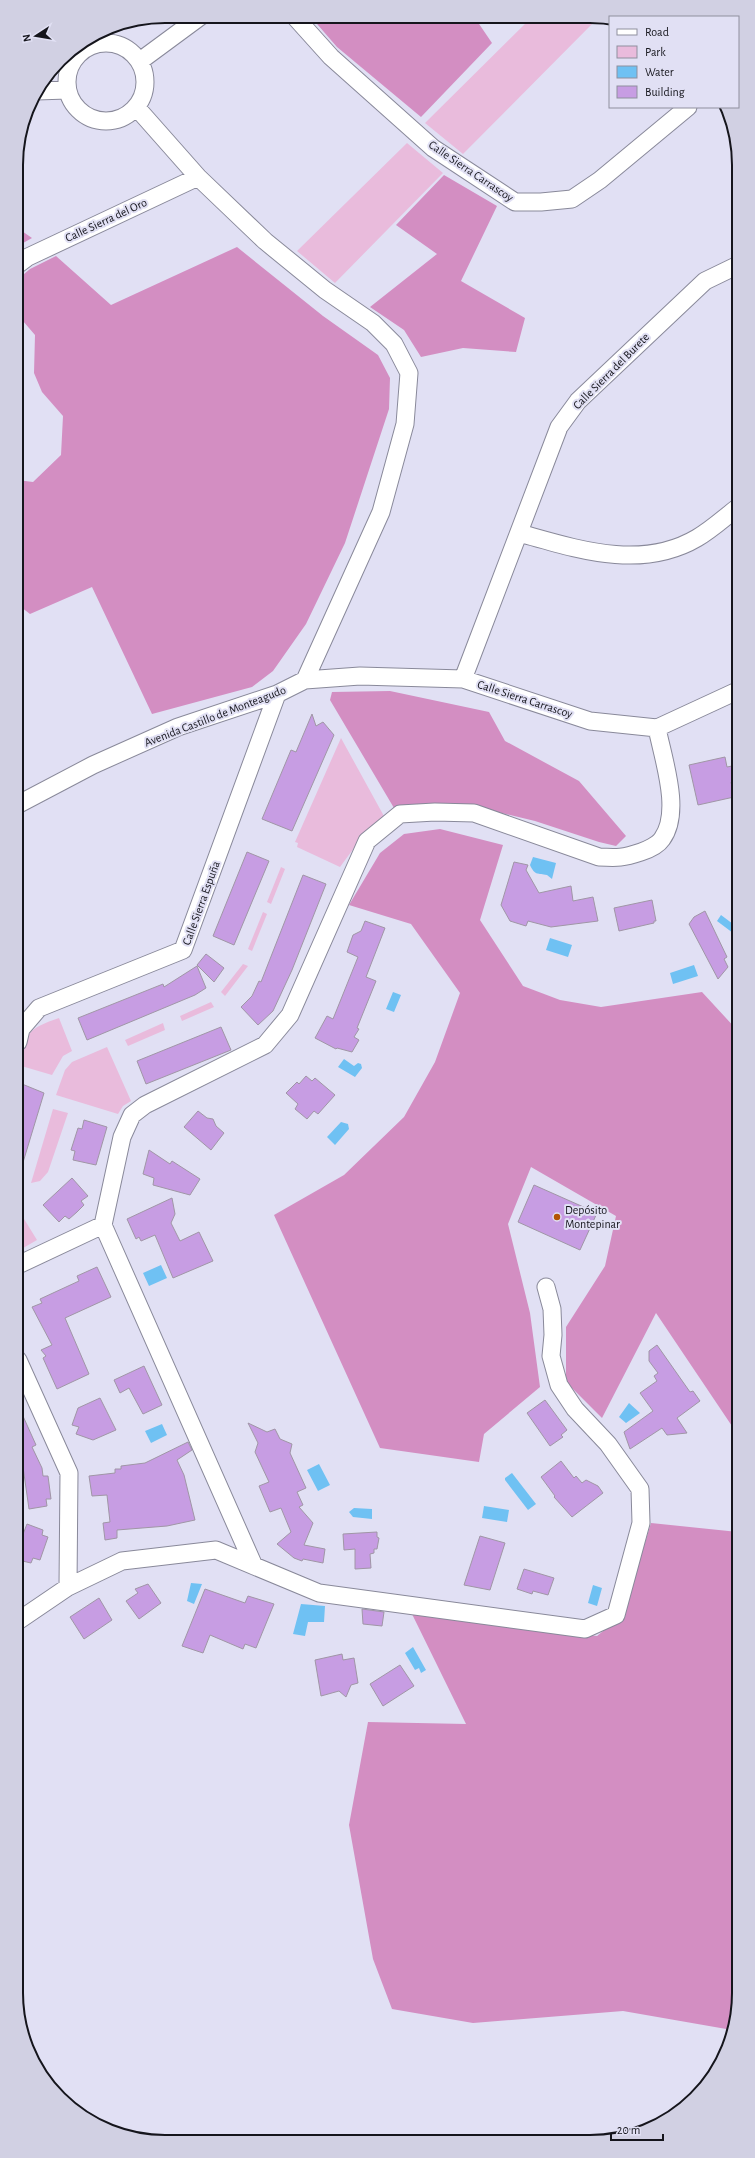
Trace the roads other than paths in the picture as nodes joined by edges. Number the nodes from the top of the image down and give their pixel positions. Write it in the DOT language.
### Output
graph roads {
  1 [pos="192,23"];
  2 [pos="300,23"];
  3 [pos="94,42"];
  4 [pos="84,48"];
  5 [pos="140,61"];
  6 [pos="67,90"];
  7 [pos="44,91"];
  8 [pos="137,108"];
  9 [pos="687,108"];
  10 [pos="198,177"];
  11 [pos="23,261"];
  12 [pos="732,268"];
  13 [pos="732,512"];
  14 [pos="519,533"];
  15 [pos="463,679"];
  16 [pos="305,680"];
  17 [pos="732,693"];
  18 [pos="277,694"];
  19 [pos="657,728"];
  20 [pos="23,802"];
  21 [pos="23,1027"];
  22 [pos="103,1225"];
  23 [pos="23,1264"];
  24 [pos="546,1287"];
  25 [pos="23,1371"];
  26 [pos="254,1566"];
  27 [pos="68,1587"];
  28 [pos="23,1618"];
  1 -- 5 [label="street"];
  2 -- 9 [label="street, Calle Sierra Carrascoy"];
  3 -- 5 [label="street"];
  4 -- 6 [label="street"];
  5 -- 8 [label="street"];
  6 -- 7 [label="street"];
  6 -- 8 [label="street"];
  8 -- 10 [label="street"];
  10 -- 11 [label="street, Calle Sierra del Oro"];
  10 -- 16 [label="street"];
  12 -- 14 [label="street, Calle Sierra del Burete"];
  13 -- 14 [label="street"];
  14 -- 15 [label="street, Calle Sierra del Burete"];
  15 -- 16 [label="street, Calle Sierra Carrascoy"];
  15 -- 19 [label="street, Calle Sierra Carrascoy"];
  16 -- 18 [label="street, Avenida Castillo de Monteagudo"];
  17 -- 19 [label="street"];
  18 -- 20 [label="street, Avenida Castillo de Monteagudo"];
  18 -- 21 [label="street, Calle Sierra Espuña"];
  19 -- 22 [label="street"];
  22 -- 23 [label="street"];
  22 -- 26 [label="street"];
  24 -- 26 [label="street"];
  25 -- 27 [label="street"];
  26 -- 27 [label="street"];
  27 -- 28 [label="street"];
}
